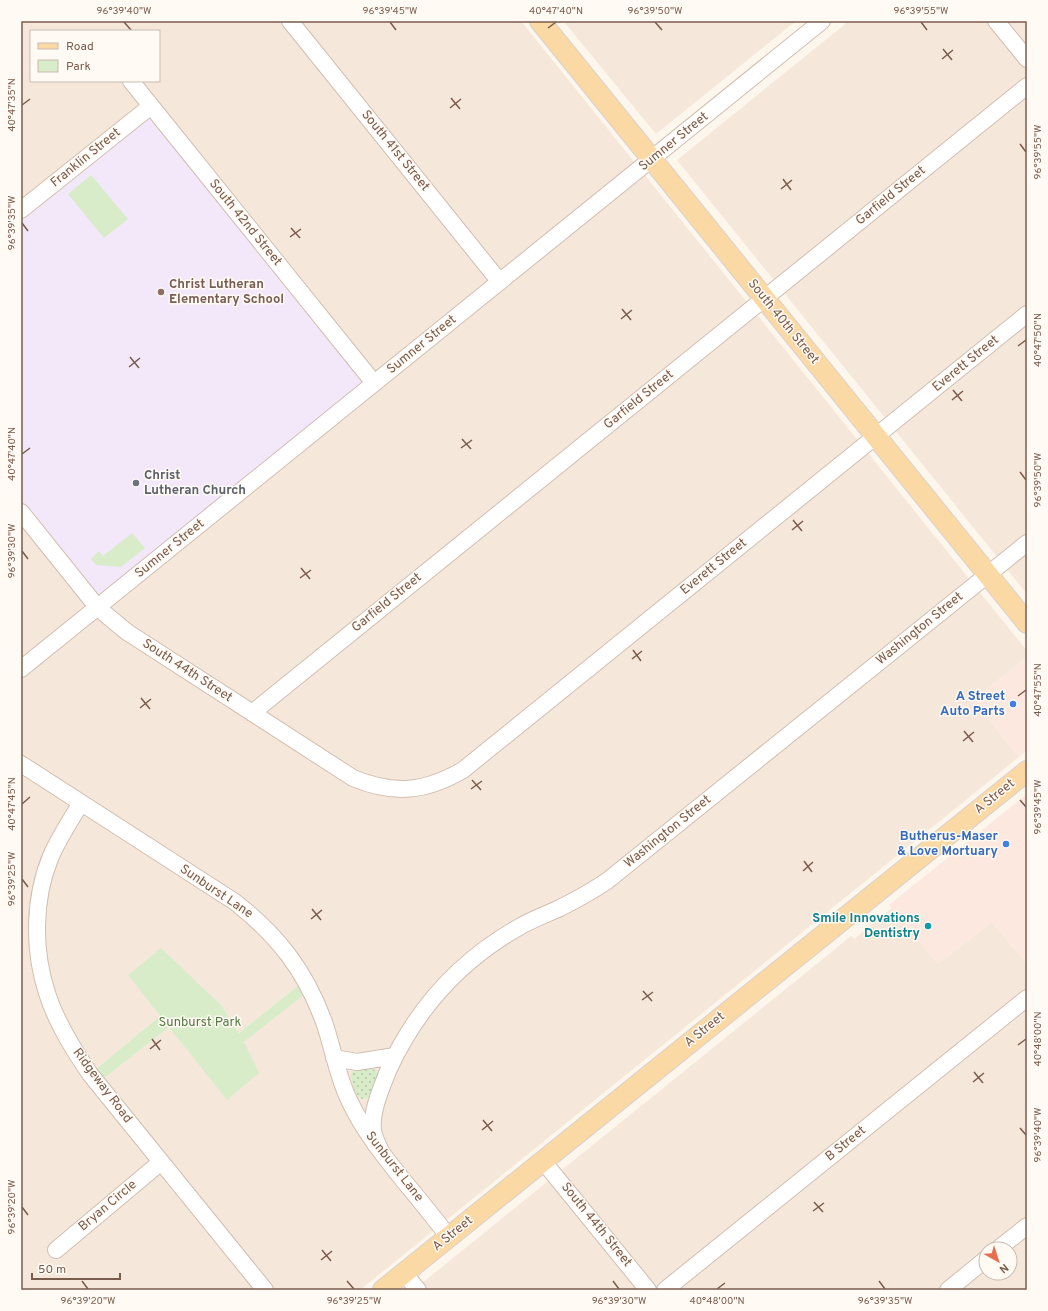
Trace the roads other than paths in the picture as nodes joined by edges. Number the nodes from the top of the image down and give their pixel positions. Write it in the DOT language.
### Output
graph roads {
  1 [pos="290,21"];
  2 [pos="540,21"];
  3 [pos="822,21"];
  4 [pos="996,21"];
  5 [pos="1027,59"];
  6 [pos="132,82"];
  7 [pos="1027,86"];
  8 [pos="151,106"];
  9 [pos="652,160"];
  10 [pos="21,210"];
  11 [pos="500,282"];
  12 [pos="764,299"];
  13 [pos="1027,314"];
  14 [pos="374,383"];
  15 [pos="876,437"];
  16 [pos="21,512"];
  17 [pos="1027,543"];
  18 [pos="988,574"];
  19 [pos="98,608"];
  20 [pos="1027,623"];
  21 [pos="21,669"];
  22 [pos="252,713"];
  23 [pos="21,764"];
  24 [pos="1027,771"];
  25 [pos="387,788"];
  26 [pos="81,803"];
  27 [pos="1027,998"];
  28 [pos="395,1056"];
  29 [pos="334,1058"];
  30 [pos="382,1153"];
  31 [pos="543,1161"];
  32 [pos="161,1162"];
  33 [pos="1027,1226"];
  34 [pos="449,1237"];
  35 [pos="1008,1241"];
  36 [pos="56,1250"];
  37 [pos="978,1266"];
  38 [pos="404,1273"];
  39 [pos="265,1290"];
  40 [pos="383,1290"];
  41 [pos="418,1290"];
  42 [pos="648,1290"];
  43 [pos="665,1290"];
  44 [pos="948,1290"];
  1 -- 11 [label="street, South 41st Street"];
  2 -- 9 [label="main road, South 40th Street"];
  3 -- 9 [label="street, Sumner Street"];
  4 -- 5 [label="street"];
  6 -- 8 [label="street, South 42nd Street"];
  7 -- 12 [label="street, Garfield Street"];
  8 -- 10 [label="street, Franklin Street"];
  8 -- 14 [label="street, South 42nd Street"];
  9 -- 11 [label="street, Sumner Street"];
  9 -- 12 [label="main road, South 40th Street"];
  11 -- 14 [label="street, Sumner Street"];
  12 -- 15 [label="main road, South 40th Street"];
  12 -- 22 [label="street, Garfield Street"];
  13 -- 15 [label="street, Everett Street"];
  14 -- 19 [label="street, Sumner Street"];
  15 -- 18 [label="main road, South 40th Street"];
  15 -- 25 [label="street, Everett Street"];
  16 -- 19 [label="street, South 44th Street"];
  17 -- 18 [label="street, Washington Street"];
  18 -- 20 [label="main road, South 40th Street"];
  18 -- 28 [label="street, Washington Street"];
  19 -- 21 [label="street, Sumner Street"];
  19 -- 22 [label="street, South 44th Street"];
  22 -- 25 [label="street, South 44th Street"];
  23 -- 26 [label="street, Sunburst Lane"];
  24 -- 31 [label="main road, A Street"];
  26 -- 29 [label="street, Sunburst Lane"];
  26 -- 32 [label="street, Ridgeway Road"];
  27 -- 43 [label="street, B Street"];
  28 -- 29 [label="street"];
  28 -- 30 [label="street, Washington Street"];
  29 -- 30 [label="street, Sunburst Lane"];
  30 -- 34 [label="street, Sunburst Lane"];
  31 -- 34 [label="main road, A Street"];
  31 -- 42 [label="street, South 44th Street"];
  32 -- 36 [label="street, Bryan Circle"];
  32 -- 39 [label="street, Ridgeway Road"];
  33 -- 35 [label="street"];
  34 -- 38 [label="main road, A Street"];
  37 -- 44 [label="street"];
  38 -- 40 [label="main road, A Street"];
  38 -- 41 [label="street"];
}
